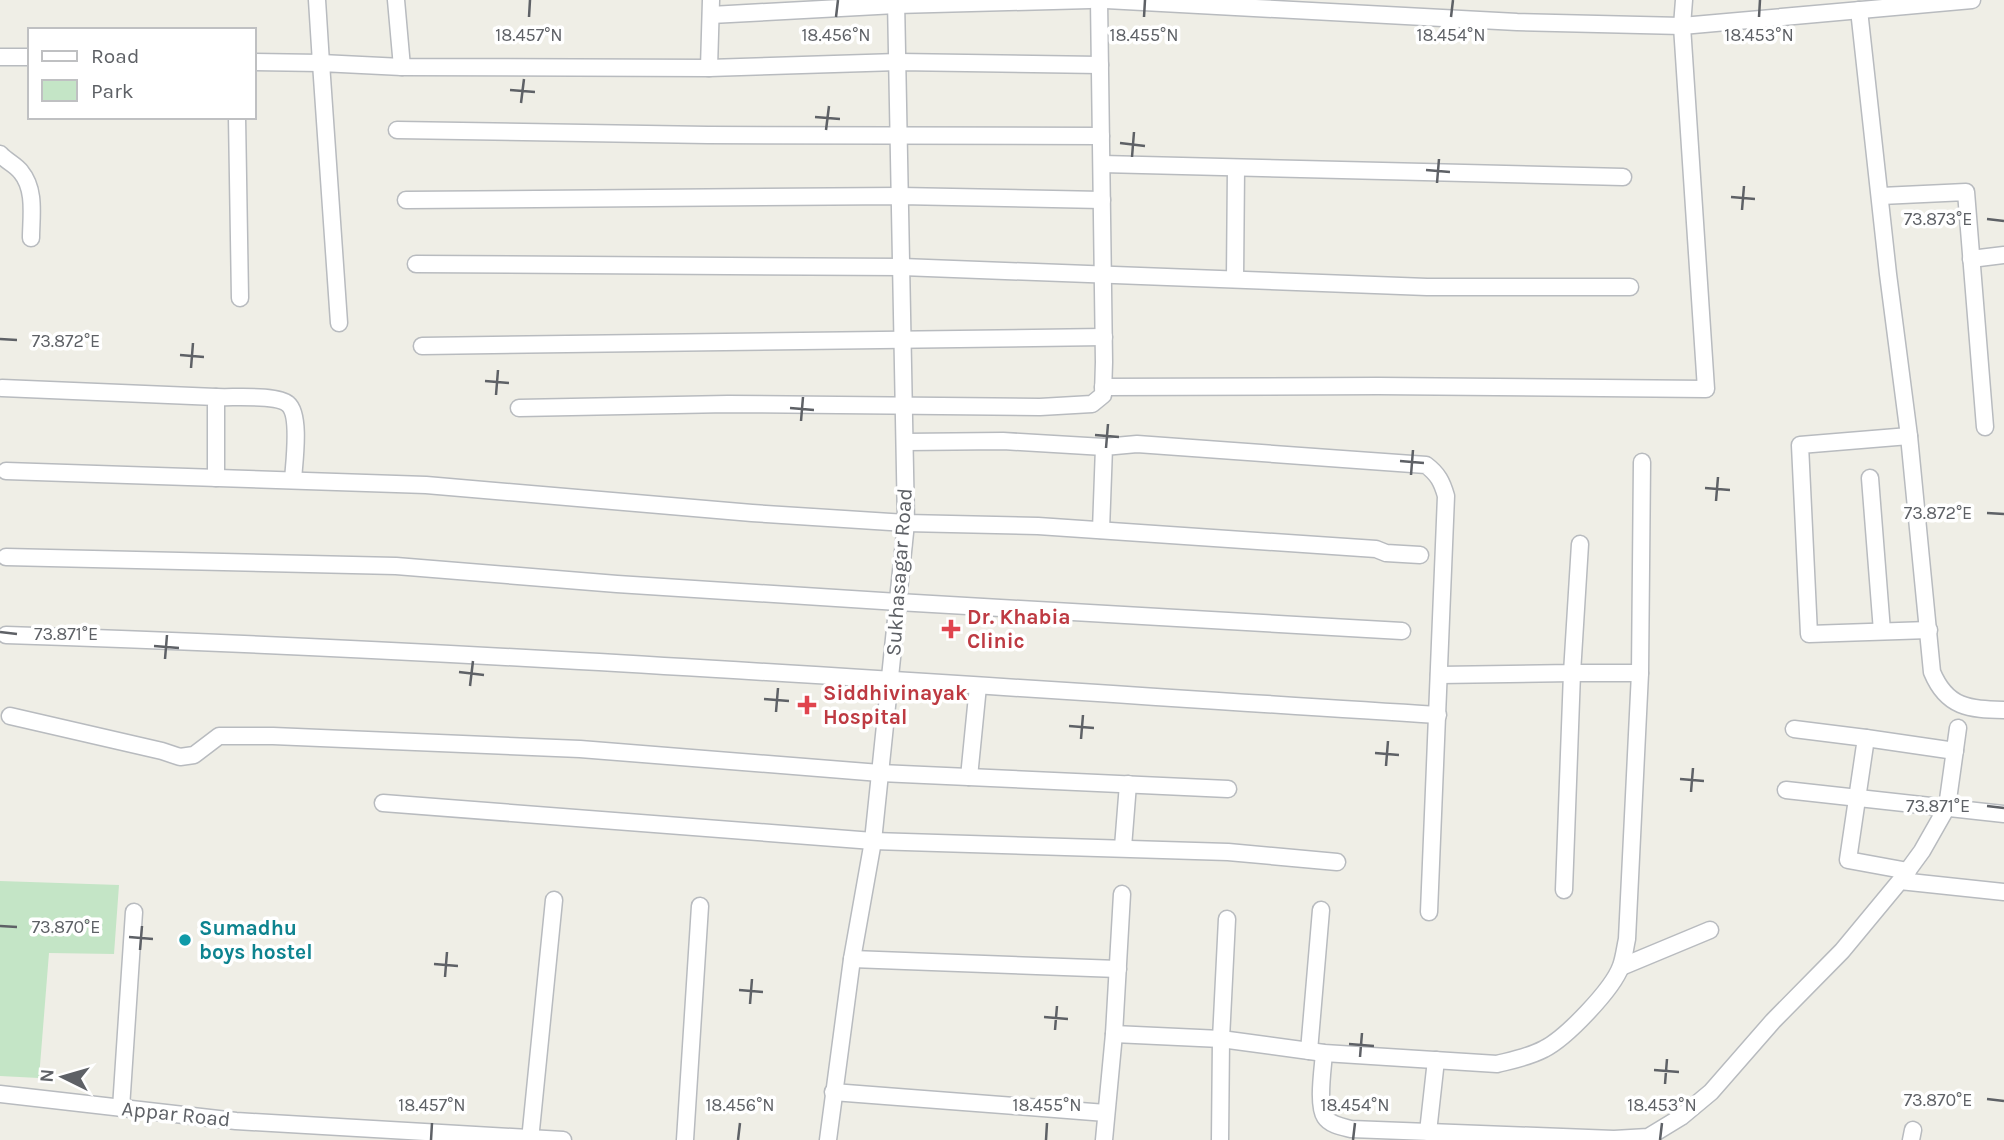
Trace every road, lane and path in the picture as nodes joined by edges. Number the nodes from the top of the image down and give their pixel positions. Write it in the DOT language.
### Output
graph roads {
  1 [pos="317,0"];
  2 [pos="396,0"];
  3 [pos="1090,0"];
  4 [pos="1099,0"];
  5 [pos="1106,0"];
  6 [pos="1684,0"];
  7 [pos="1972,0"];
  8 [pos="896,2"];
  9 [pos="1197,2"];
  10 [pos="711,7"];
  11 [pos="1379,7"];
  12 [pos="1859,10"];
  13 [pos="1682,26"];
  14 [pos="0,57"];
  15 [pos="28,57"];
  16 [pos="256,62"];
  17 [pos="898,62"];
  18 [pos="321,63"];
  19 [pos="1100,65"];
  20 [pos="402,67"];
  21 [pos="709,68"];
  22 [pos="237,119"];
  23 [pos="397,130"];
  24 [pos="899,136"];
  25 [pos="1101,136"];
  26 [pos="0,154"];
  27 [pos="1102,164"];
  28 [pos="1236,168"];
  29 [pos="1623,177"];
  30 [pos="900,196"];
  31 [pos="1881,196"];
  32 [pos="406,200"];
  33 [pos="1102,200"];
  34 [pos="31,238"];
  35 [pos="2004,255"];
  36 [pos="1971,259"];
  37 [pos="416,264"];
  38 [pos="902,267"];
  39 [pos="1103,274"];
  40 [pos="1235,279"];
  41 [pos="1630,287"];
  42 [pos="240,298"];
  43 [pos="339,323"];
  44 [pos="1104,337"];
  45 [pos="904,340"];
  46 [pos="422,346"];
  47 [pos="1104,387"];
  48 [pos="2,388"];
  49 [pos="216,397"];
  50 [pos="904,406"];
  51 [pos="519,408"];
  52 [pos="1985,427"];
  53 [pos="1909,436"];
  54 [pos="905,442"];
  55 [pos="1104,447"];
  56 [pos="1642,462"];
  57 [pos="6,471"];
  58 [pos="216,478"];
  59 [pos="1870,478"];
  60 [pos="293,480"];
  61 [pos="906,523"];
  62 [pos="1101,530"];
  63 [pos="1580,544"];
  64 [pos="1420,555"];
  65 [pos="6,557"];
  66 [pos="898,602"];
  67 [pos="1928,630"];
  68 [pos="1402,631"];
  69 [pos="1882,631"];
  70 [pos="6,635"];
  71 [pos="1572,673"];
  72 [pos="1640,673"];
  73 [pos="1439,675"];
  74 [pos="890,680"];
  75 [pos="978,686"];
  76 [pos="2004,710"];
  77 [pos="1437,715"];
  78 [pos="10,716"];
  79 [pos="1958,728"];
  80 [pos="1794,729"];
  81 [pos="1866,738"];
  82 [pos="1955,751"];
  83 [pos="880,773"];
  84 [pos="969,777"];
  85 [pos="1128,784"];
  86 [pos="1228,789"];
  87 [pos="1786,790"];
  88 [pos="1858,797"];
  89 [pos="383,803"];
  90 [pos="1947,807"];
  91 [pos="2004,814"];
  92 [pos="873,841"];
  93 [pos="1124,847"];
  94 [pos="1337,863"];
  95 [pos="1904,876"];
  96 [pos="1564,890"];
  97 [pos="2004,892"];
  98 [pos="1122,894"];
  99 [pos="554,900"];
  100 [pos="700,906"];
  101 [pos="1321,910"];
  102 [pos="134,912"];
  103 [pos="1429,912"];
  104 [pos="1227,919"];
  105 [pos="1710,930"];
  106 [pos="852,958"];
  107 [pos="1621,967"];
  108 [pos="1118,969"];
  109 [pos="1114,1034"];
  110 [pos="1221,1039"];
  111 [pos="1317,1052"];
  112 [pos="1437,1060"];
  113 [pos="833,1092"];
  114 [pos="0,1094"];
  115 [pos="121,1108"];
  116 [pos="1106,1113"];
  117 [pos="1428,1132"];
  118 [pos="384,1135"];
  119 [pos="530,1139"];
  120 [pos="563,1140"];
  121 [pos="685,1140"];
  122 [pos="828,1140"];
  123 [pos="1104,1140"];
  124 [pos="1220,1140"];
  1 -- 18 [label="street"];
  2 -- 20 [label="street"];
  3 -- 8 [label="street"];
  4 -- 19 [label="street"];
  5 -- 9 [label="street"];
  6 -- 13 [label="street"];
  7 -- 12 [label="street"];
  8 -- 10 [label="street"];
  8 -- 17 [label="street, Sukhasagar Road"];
  9 -- 11 [label="street"];
  10 -- 21 [label="street"];
  11 -- 13 [label="street"];
  12 -- 13 [label="street"];
  12 -- 31 [label="street"];
  13 -- 47 [label="street"];
  14 -- 15 [label="street"];
  16 -- 18 [label="street"];
  17 -- 19 [label="street"];
  17 -- 21 [label="street"];
  17 -- 24 [label="street, Sukhasagar Road"];
  18 -- 20 [label="street"];
  18 -- 43 [label="street"];
  19 -- 25 [label="street"];
  20 -- 21 [label="street"];
  22 -- 42 [label="street"];
  23 -- 24 [label="street"];
  24 -- 25 [label="street"];
  24 -- 30 [label="street, Sukhasagar Road"];
  25 -- 27 [label="street"];
  26 -- 34 [label="street"];
  27 -- 28 [label="street"];
  27 -- 33 [label="street"];
  28 -- 29 [label="street"];
  28 -- 40 [label="street"];
  30 -- 32 [label="street"];
  30 -- 33 [label="street"];
  30 -- 38 [label="street, Sukhasagar Road"];
  31 -- 36 [label="street"];
  31 -- 53 [label="street"];
  33 -- 39 [label="street"];
  35 -- 36 [label="street"];
  36 -- 52 [label="street"];
  37 -- 38 [label="street"];
  38 -- 39 [label="street"];
  38 -- 45 [label="street, Sukhasagar Road"];
  39 -- 40 [label="street"];
  39 -- 44 [label="street"];
  40 -- 41 [label="street"];
  44 -- 45 [label="street"];
  44 -- 47 [label="street"];
  45 -- 46 [label="street"];
  45 -- 50 [label="street, Sukhasagar Road"];
  47 -- 50 [label="street"];
  48 -- 49 [label="street"];
  49 -- 58 [label="street"];
  49 -- 60 [label="street"];
  50 -- 51 [label="street"];
  50 -- 54 [label="street, Sukhasagar Road"];
  53 -- 67 [label="street"];
  53 -- 69 [label="street"];
  54 -- 55 [label="street"];
  54 -- 61 [label="street, Sukhasagar Road"];
  55 -- 62 [label="street"];
  55 -- 73 [label="street"];
  56 -- 72 [label="street"];
  57 -- 58 [label="street"];
  58 -- 60 [label="street"];
  59 -- 69 [label="street"];
  60 -- 61 [label="street"];
  61 -- 62 [label="street"];
  61 -- 66 [label="street, Sukhasagar Road"];
  62 -- 64 [label="street"];
  63 -- 71 [label="street"];
  65 -- 66 [label="street"];
  66 -- 68 [label="street"];
  66 -- 74 [label="street, Sukhasagar Road"];
  67 -- 69 [label="street"];
  67 -- 76 [label="street"];
  70 -- 74 [label="street"];
  71 -- 72 [label="street"];
  71 -- 73 [label="street"];
  71 -- 96 [label="street"];
  72 -- 107 [label="street"];
  73 -- 77 [label="street"];
  74 -- 75 [label="street"];
  74 -- 83 [label="street, Sukhasagar Road"];
  75 -- 77 [label="street"];
  75 -- 84 [label="street"];
  77 -- 103 [label="street"];
  78 -- 83 [label="street"];
  79 -- 82 [label="street"];
  80 -- 81 [label="street"];
  81 -- 82 [label="street"];
  81 -- 88 [label="street"];
  82 -- 90 [label="street"];
  83 -- 84 [label="street"];
  83 -- 92 [label="street, Sukhasagar Road"];
  84 -- 85 [label="street"];
  85 -- 86 [label="street"];
  85 -- 93 [label="street"];
  87 -- 88 [label="street"];
  88 -- 90 [label="street"];
  88 -- 95 [label="street"];
  89 -- 92 [label="street"];
  90 -- 91 [label="street"];
  90 -- 95 [label="street"];
  92 -- 93 [label="street"];
  92 -- 106 [label="street, Sukhasagar Road"];
  93 -- 94 [label="street"];
  95 -- 97 [label="street"];
  95 -- 117 [label="street"];
  98 -- 108 [label="street"];
  99 -- 119 [label="street"];
  100 -- 121 [label="street"];
  101 -- 111 [label="street"];
  102 -- 115 [label="street"];
  104 -- 110 [label="street"];
  105 -- 107 [label="street"];
  106 -- 108 [label="street"];
  106 -- 113 [label="street, Sukhasagar Road"];
  107 -- 112 [label="street"];
  108 -- 109 [label="street"];
  109 -- 110 [label="street"];
  109 -- 116 [label="street"];
  110 -- 111 [label="street"];
  110 -- 124 [label="street"];
  111 -- 112 [label="street"];
  111 -- 117 [label="street"];
  112 -- 117 [label="street"];
  113 -- 116 [label="street"];
  113 -- 122 [label="street, Sukhasagar Road"];
  114 -- 115 [label="street, Appar Road"];
  115 -- 118 [label="street, Appar Road"];
  116 -- 123 [label="street"];
  118 -- 119 [label="street, Appar Road"];
  119 -- 120 [label="street, Appar Road"];
}
